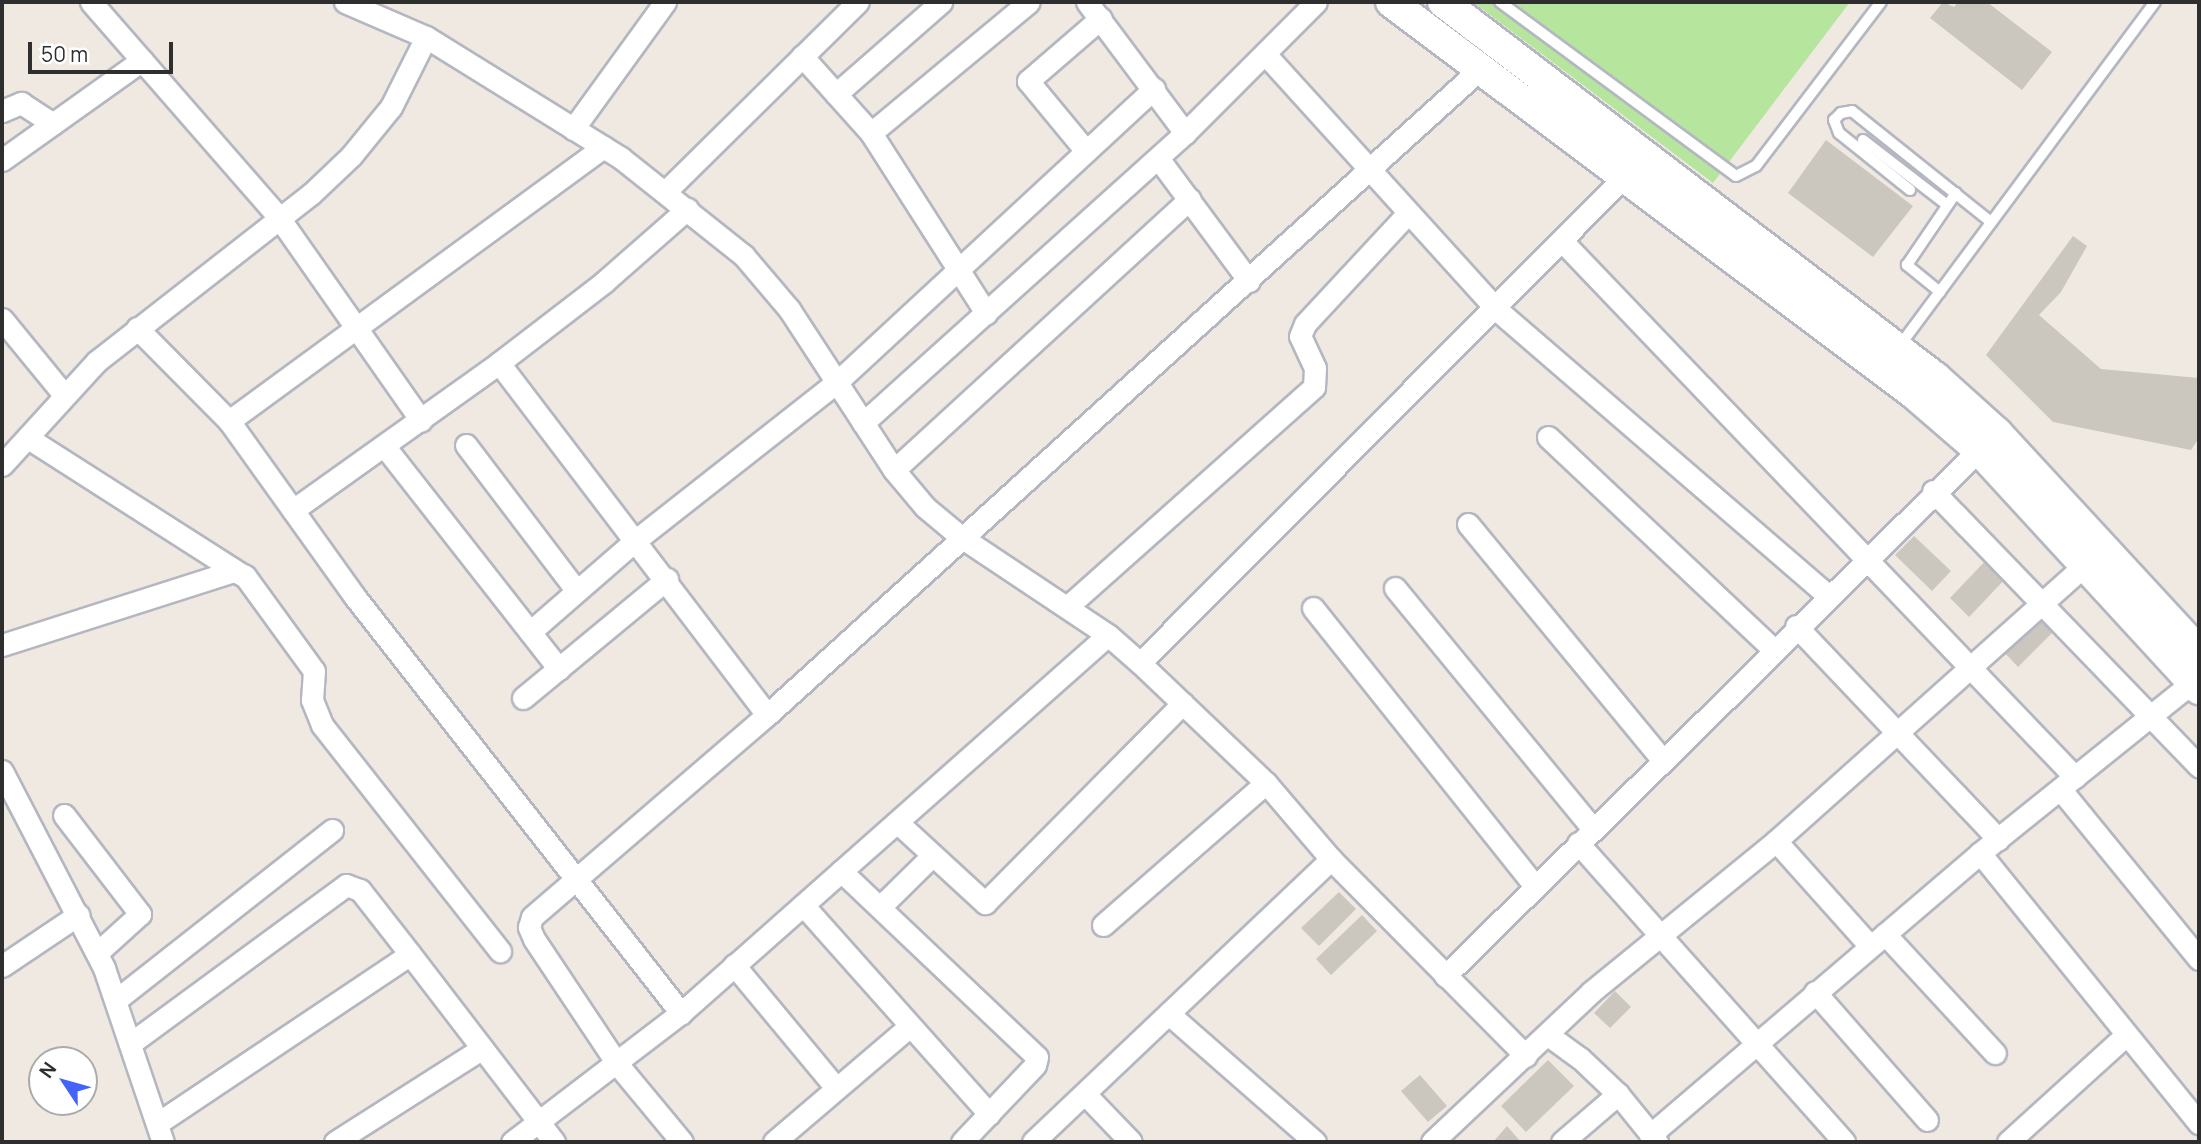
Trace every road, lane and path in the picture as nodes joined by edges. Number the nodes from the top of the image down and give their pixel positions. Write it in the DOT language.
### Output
graph roads {
  1 [pos="91,2"];
  2 [pos="345,2"];
  3 [pos="665,2"];
  4 [pos="941,2"];
  5 [pos="1030,2"];
  6 [pos="1316,2"];
  7 [pos="1391,2"];
  8 [pos="1443,2"];
  9 [pos="1500,2"];
  10 [pos="1881,2"];
  11 [pos="2155,2"];
  12 [pos="848,5"];
  13 [pos="1094,10"];
  14 [pos="426,37"];
  15 [pos="1266,55"];
  16 [pos="802,56"];
  17 [pos="142,60"];
  18 [pos="1480,69"];
  19 [pos="1154,88"];
  20 [pos="836,94"];
  21 [pos="2,111"];
  22 [pos="53,124"];
  23 [pos="573,129"];
  24 [pos="871,133"];
  25 [pos="1185,133"];
  26 [pos="1863,140"];
  27 [pos="603,147"];
  28 [pos="1086,151"];
  29 [pos="1158,158"];
  30 [pos="2,160"];
  31 [pos="1372,171"];
  32 [pos="1625,176"];
  33 [pos="1910,190"];
  34 [pos="665,192"];
  35 [pos="1956,193"];
  36 [pos="1190,199"];
  37 [pos="1947,205"];
  38 [pos="687,209"];
  39 [pos="1408,213"];
  40 [pos="280,219"];
  41 [pos="1992,222"];
  42 [pos="1562,241"];
  43 [pos="958,268"];
  44 [pos="1249,281"];
  45 [pos="1940,292"];
  46 [pos="1496,309"];
  47 [pos="986,313"];
  48 [pos="2,319"];
  49 [pos="359,327"];
  50 [pos="137,328"];
  51 [pos="1896,350"];
  52 [pos="499,363"];
  53 [pos="837,382"];
  54 [pos="65,396"];
  55 [pos="421,420"];
  56 [pos="229,421"];
  57 [pos="863,423"];
  58 [pos="1548,436"];
  59 [pos="27,438"];
  60 [pos="1988,441"];
  61 [pos="466,445"];
  62 [pos="385,447"];
  63 [pos="2,465"];
  64 [pos="894,470"];
  65 [pos="1933,491"];
  66 [pos="293,510"];
  67 [pos="1468,524"];
  68 [pos="961,537"];
  69 [pos="636,540"];
  70 [pos="1865,558"];
  71 [pos="2085,565"];
  72 [pos="245,576"];
  73 [pos="667,579"];
  74 [pos="1395,588"];
  75 [pos="578,591"];
  76 [pos="1827,595"];
  77 [pos="2042,602"];
  78 [pos="1067,607"];
  79 [pos="1313,608"];
  80 [pos="1796,626"];
  81 [pos="530,632"];
  82 [pos="1108,635"];
  83 [pos="2,645"];
  84 [pos="1774,650"];
  85 [pos="2199,652"];
  86 [pos="1140,663"];
  87 [pos="1969,666"];
  88 [pos="559,669"];
  89 [pos="2196,685"];
  90 [pos="523,698"];
  91 [pos="1183,703"];
  92 [pos="767,715"];
  93 [pos="2151,716"];
  94 [pos="1898,731"];
  95 [pos="1662,759"];
  96 [pos="2199,766"];
  97 [pos="2,771"];
  98 [pos="1266,783"];
  99 [pos="2068,784"];
  100 [pos="64,815"];
  101 [pos="897,822"];
  102 [pos="332,830"];
  103 [pos="1585,835"];
  104 [pos="1998,839"];
  105 [pos="1776,841"];
  106 [pos="1980,853"];
  107 [pos="933,855"];
  108 [pos="1331,859"];
  109 [pos="841,871"];
  110 [pos="576,883"];
  111 [pos="1534,885"];
  112 [pos="803,905"];
  113 [pos="880,907"];
  114 [pos="78,915"];
  115 [pos="1104,925"];
  116 [pos="1661,934"];
  117 [pos="1877,940"];
  118 [pos="500,951"];
  119 [pos="97,953"];
  120 [pos="410,954"];
  121 [pos="2199,959"];
  122 [pos="734,965"];
  123 [pos="2,966"];
  124 [pos="1445,976"];
  125 [pos="1815,992"];
  126 [pos="116,1000"];
  127 [pos="681,1013"];
  128 [pos="1169,1014"];
  129 [pos="910,1026"];
  130 [pos="1548,1035"];
  131 [pos="2126,1035"];
  132 [pos="131,1043"];
  133 [pos="1753,1045"];
  134 [pos="481,1049"];
  135 [pos="1995,1053"];
  136 [pos="1526,1056"];
  137 [pos="618,1065"];
  138 [pos="836,1088"];
  139 [pos="1085,1094"];
  140 [pos="1618,1094"];
  141 [pos="989,1114"];
  142 [pos="1927,1121"];
  143 [pos="2199,1123"];
  144 [pos="537,1124"];
  145 [pos="160,1133"];
  146 [pos="1654,1139"];
  147 [pos="335,1142"];
  148 [pos="512,1142"];
  149 [pos="554,1142"];
  150 [pos="682,1142"];
  151 [pos="774,1142"];
  152 [pos="962,1142"];
  153 [pos="1033,1142"];
  154 [pos="1131,1142"];
  155 [pos="1315,1142"];
  156 [pos="1432,1142"];
  157 [pos="1562,1142"];
  158 [pos="1844,1142"];
  159 [pos="2008,1142"];
  1 -- 17 [label="street"];
  2 -- 14 [label="street"];
  3 -- 23 [label="street"];
  4 -- 20 [label="street"];
  5 -- 24 [label="street"];
  6 -- 15 [label="street"];
  7 -- 18 [label="street"];
  8 -- 51 [label="street"];
  9 -- 10 [label="lane"];
  11 -- 41 [label="lane"];
  12 -- 16 [label="street"];
  13 -- 19 [label="street"];
  13 -- 28 [label="street"];
  14 -- 23 [label="street"];
  14 -- 40 [label="street"];
  15 -- 25 [label="street"];
  15 -- 31 [label="street"];
  16 -- 20 [label="street"];
  16 -- 34 [label="street"];
  17 -- 22 [label="street"];
  17 -- 40 [label="street"];
  18 -- 31 [label="street"];
  18 -- 32 [label="street"];
  19 -- 25 [label="street"];
  19 -- 28 [label="street"];
  20 -- 24 [label="street"];
  21 -- 22 [label="street"];
  22 -- 30 [label="street"];
  23 -- 27 [label="street"];
  24 -- 43 [label="street"];
  25 -- 29 [label="street"];
  26 -- 37 [label="lane"];
  27 -- 34 [label="street"];
  27 -- 49 [label="street"];
  28 -- 43 [label="street"];
  29 -- 36 [label="street"];
  29 -- 47 [label="street"];
  31 -- 39 [label="street"];
  31 -- 44 [label="street"];
  32 -- 42 [label="street"];
  32 -- 60 [label="street"];
  33 -- 35 [label="lane"];
  34 -- 38 [label="street"];
  35 -- 37 [label="lane"];
  35 -- 41 [label="lane"];
  36 -- 44 [label="street"];
  36 -- 64 [label="street"];
  37 -- 45 [label="lane"];
  38 -- 52 [label="street"];
  38 -- 53 [label="street"];
  39 -- 46 [label="street"];
  39 -- 78 [label="street"];
  40 -- 49 [label="street"];
  40 -- 50 [label="street"];
  41 -- 45 [label="lane"];
  42 -- 46 [label="street"];
  42 -- 70 [label="street"];
  43 -- 47 [label="street"];
  43 -- 53 [label="street"];
  44 -- 68 [label="street"];
  45 -- 51 [label="lane"];
  46 -- 76 [label="street"];
  46 -- 86 [label="street"];
  47 -- 57 [label="street"];
  48 -- 54 [label="street"];
  49 -- 55 [label="street"];
  49 -- 56 [label="street"];
  50 -- 54 [label="street"];
  50 -- 56 [label="street"];
  51 -- 60 [label="street"];
  52 -- 55 [label="street"];
  52 -- 69 [label="street"];
  53 -- 57 [label="street"];
  53 -- 69 [label="street"];
  54 -- 59 [label="street"];
  55 -- 62 [label="street"];
  56 -- 66 [label="street"];
  57 -- 64 [label="street"];
  58 -- 84 [label="street"];
  59 -- 63 [label="street"];
  59 -- 72 [label="street"];
  60 -- 65 [label="street"];
  60 -- 71 [label="street"];
  60 -- 85 [label="street"];
  61 -- 75 [label="street"];
  62 -- 66 [label="street"];
  62 -- 81 [label="street"];
  64 -- 68 [label="street"];
  65 -- 70 [label="street"];
  65 -- 77 [label="street"];
  66 -- 110 [label="street"];
  67 -- 95 [label="street"];
  68 -- 78 [label="street"];
  68 -- 92 [label="street"];
  69 -- 73 [label="street"];
  69 -- 75 [label="street"];
  70 -- 76 [label="street"];
  70 -- 87 [label="street"];
  71 -- 77 [label="street"];
  71 -- 89 [label="street"];
  72 -- 83 [label="street"];
  72 -- 118 [label="street"];
  73 -- 88 [label="street"];
  73 -- 92 [label="street"];
  74 -- 103 [label="street"];
  75 -- 81 [label="street"];
  76 -- 80 [label="street"];
  77 -- 87 [label="street"];
  77 -- 93 [label="street"];
  78 -- 82 [label="street"];
  79 -- 111 [label="street"];
  80 -- 84 [label="street"];
  80 -- 94 [label="street"];
  81 -- 88 [label="street"];
  82 -- 86 [label="street"];
  82 -- 101 [label="street"];
  84 -- 95 [label="street"];
  86 -- 91 [label="street"];
  87 -- 94 [label="street"];
  87 -- 99 [label="street"];
  88 -- 90 [label="street"];
  89 -- 93 [label="street"];
  91 -- 98 [label="street"];
  91 -- 107 [label="street"];
  92 -- 110 [label="street"];
  93 -- 96 [label="street"];
  93 -- 99 [label="street"];
  94 -- 104 [label="street"];
  94 -- 105 [label="street"];
  95 -- 103 [label="street"];
  97 -- 114 [label="street"];
  98 -- 108 [label="street"];
  98 -- 115 [label="street"];
  99 -- 104 [label="street"];
  99 -- 121 [label="street"];
  100 -- 119 [label="street"];
  101 -- 107 [label="street"];
  101 -- 109 [label="street"];
  102 -- 126 [label="street"];
  103 -- 111 [label="street"];
  103 -- 116 [label="street"];
  104 -- 106 [label="street"];
  105 -- 116 [label="street"];
  105 -- 117 [label="street"];
  106 -- 117 [label="street"];
  106 -- 131 [label="street"];
  107 -- 113 [label="street"];
  108 -- 124 [label="street"];
  108 -- 128 [label="street"];
  109 -- 112 [label="street"];
  109 -- 113 [label="street"];
  110 -- 127 [label="street"];
  110 -- 137 [label="street"];
  111 -- 124 [label="street"];
  112 -- 122 [label="street"];
  112 -- 129 [label="street"];
  113 -- 141 [label="street"];
  114 -- 119 [label="street"];
  114 -- 123 [label="street"];
  116 -- 130 [label="street"];
  116 -- 133 [label="street"];
  117 -- 125 [label="street"];
  117 -- 135 [label="street"];
  119 -- 126 [label="street"];
  120 -- 132 [label="street"];
  120 -- 134 [label="street"];
  120 -- 145 [label="street"];
  122 -- 127 [label="street"];
  122 -- 138 [label="street"];
  124 -- 136 [label="street"];
  125 -- 133 [label="street"];
  125 -- 142 [label="street"];
  126 -- 132 [label="street"];
  127 -- 137 [label="street"];
  128 -- 139 [label="street"];
  128 -- 155 [label="street"];
  129 -- 138 [label="street"];
  129 -- 141 [label="street"];
  130 -- 136 [label="street"];
  130 -- 140 [label="street"];
  131 -- 143 [label="street"];
  131 -- 159 [label="street"];
  132 -- 145 [label="street"];
  133 -- 146 [label="street"];
  133 -- 158 [label="street"];
  134 -- 144 [label="street"];
  134 -- 147 [label="street"];
  136 -- 156 [label="street"];
  137 -- 144 [label="street"];
  137 -- 150 [label="street"];
  138 -- 151 [label="street"];
  139 -- 153 [label="street"];
  139 -- 154 [label="street"];
  140 -- 146 [label="street"];
  140 -- 157 [label="street"];
  141 -- 152 [label="street"];
  144 -- 148 [label="street"];
  144 -- 149 [label="street"];
}
